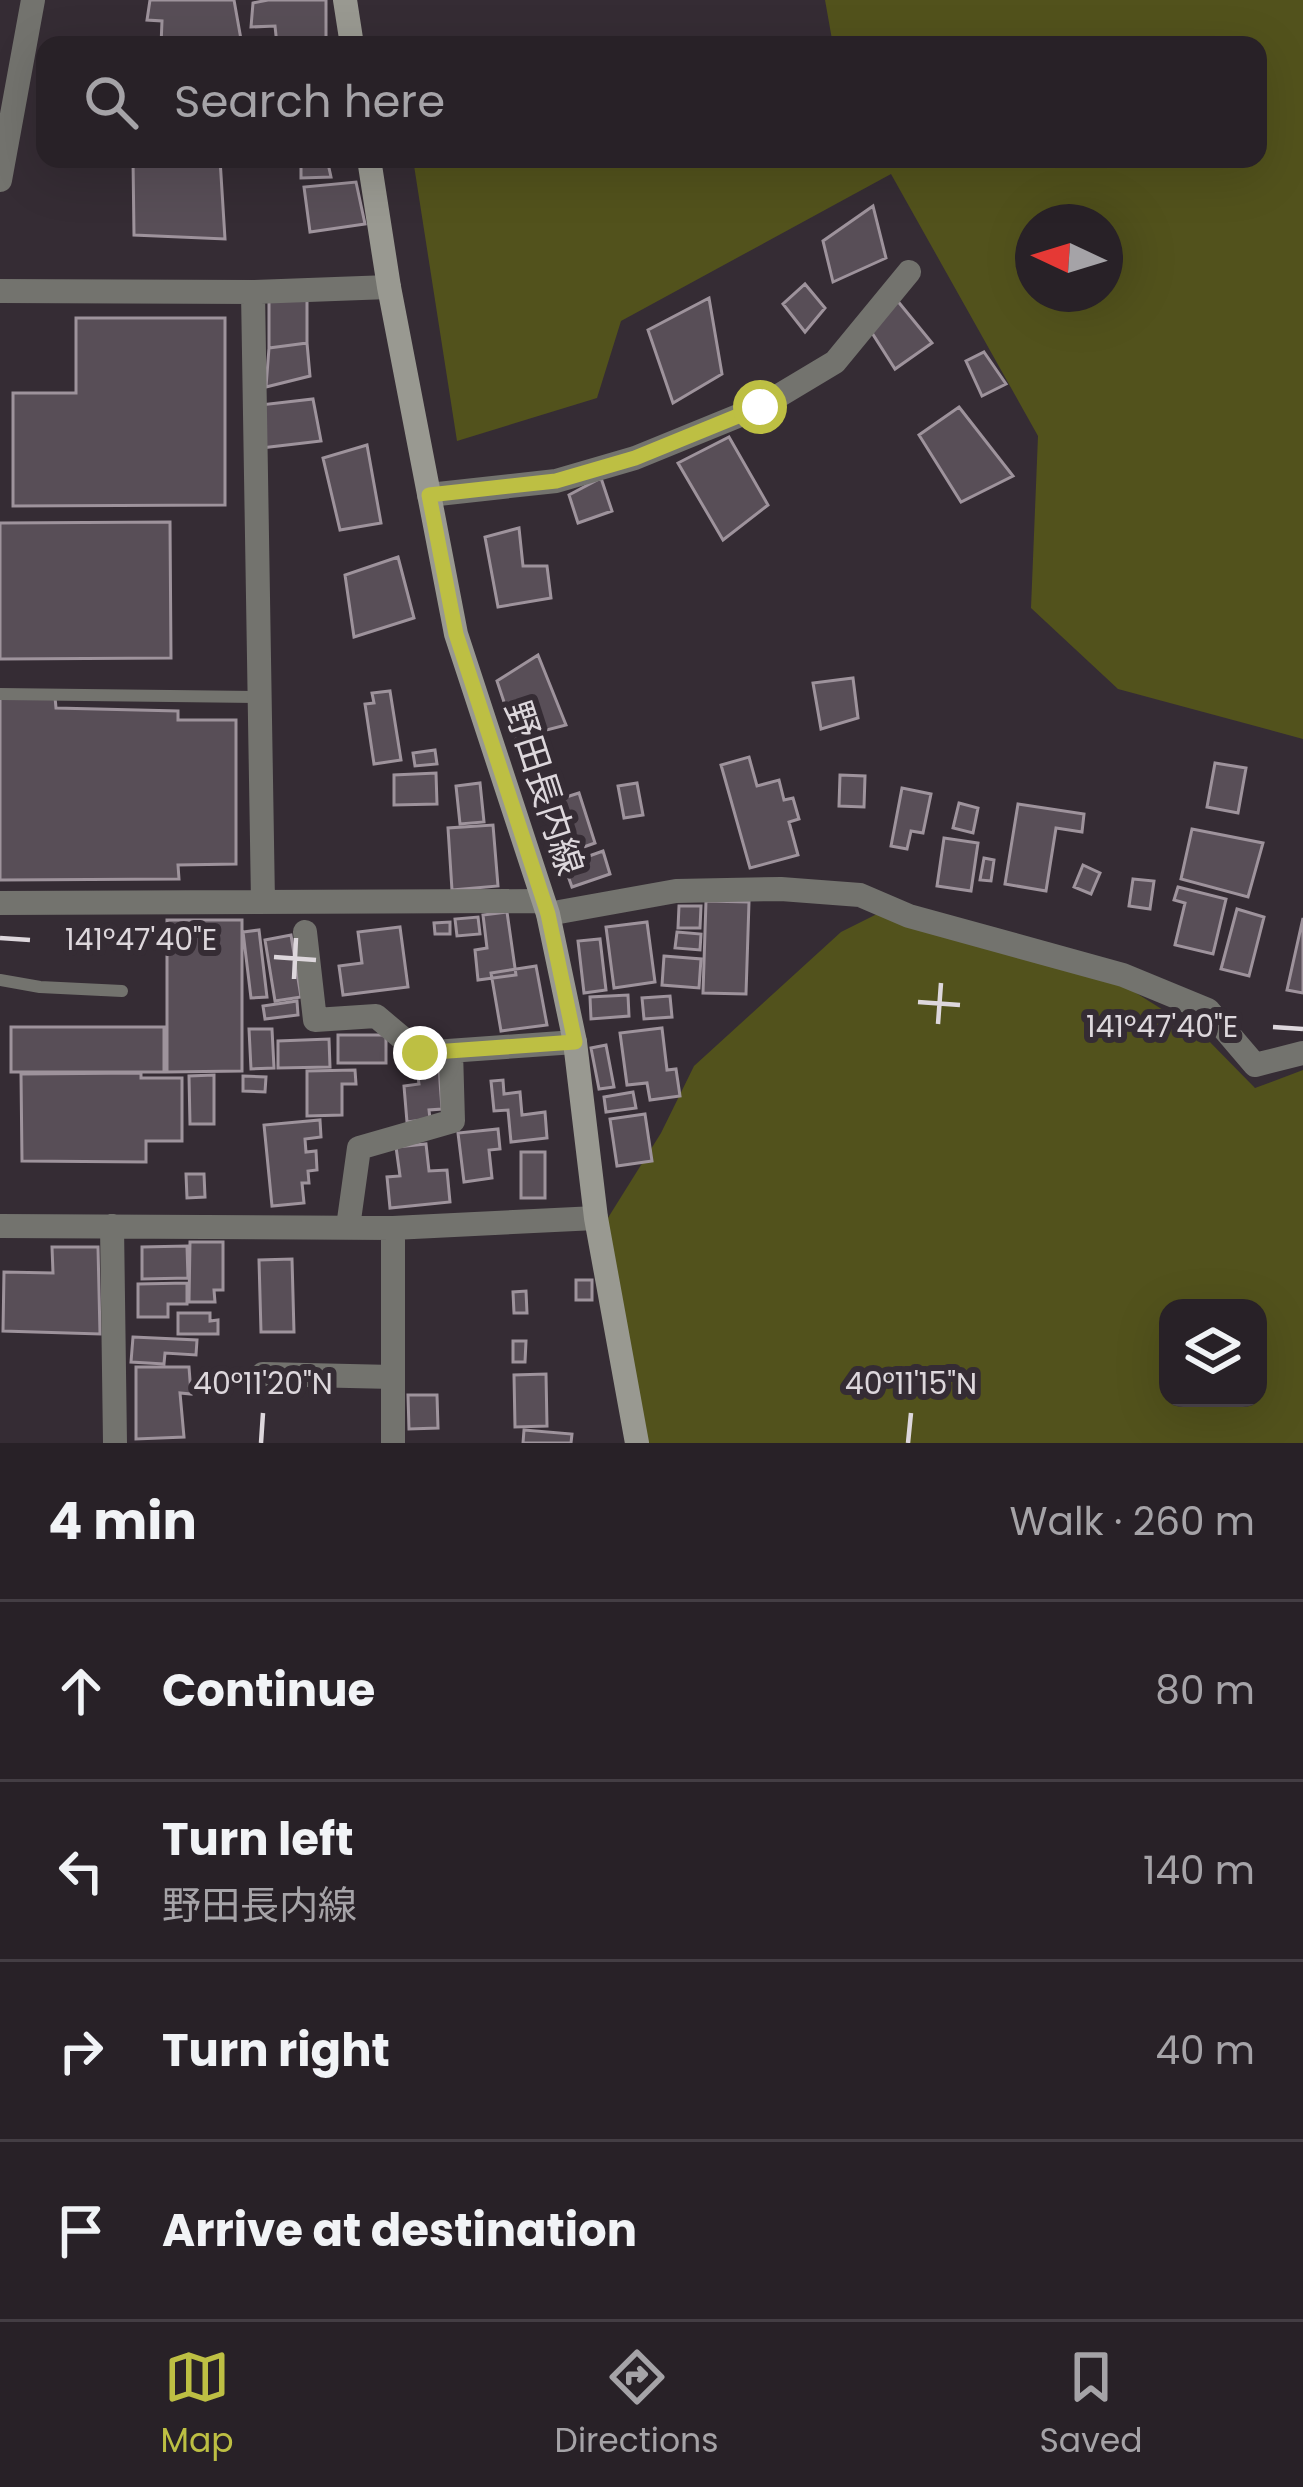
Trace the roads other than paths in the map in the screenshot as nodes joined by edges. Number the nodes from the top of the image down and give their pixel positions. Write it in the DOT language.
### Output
graph roads {
  1 [pos="33,0"];
  2 [pos="345,0"];
  3 [pos="351,36"];
  4 [pos="370,168"];
  5 [pos="0,180"];
  6 [pos="909,272"];
  7 [pos="388,287"];
  8 [pos="0,291"];
  9 [pos="253,292"];
  10 [pos="429,495"];
  11 [pos="0,694"];
  12 [pos="260,697"];
  13 [pos="263,902"];
  14 [pos="0,903"];
  15 [pos="546,908"];
  16 [pos="305,932"];
  17 [pos="0,980"];
  18 [pos="122,991"];
  19 [pos="575,1042"];
  20 [pos="451,1051"];
  21 [pos="1303,1053"];
  22 [pos="596,1218"];
  23 [pos="0,1226"];
  24 [pos="112,1226"];
  25 [pos="348,1227"];
  26 [pos="393,1228"];
  27 [pos="262,1374"];
  28 [pos="393,1377"];
  29 [pos="115,1443"];
  30 [pos="393,1443"];
  31 [pos="637,1443"];
  1 -- 5 [label="street"];
  2 -- 3 [label="main road"];
  4 -- 7 [label="main road, 野田長内線"];
  6 -- 10 [label="street"];
  7 -- 9 [label="street"];
  7 -- 10 [label="main road, 野田長内線"];
  8 -- 9 [label="street"];
  9 -- 12 [label="street"];
  10 -- 15 [label="main road, 野田長内線"];
  11 -- 12 [label="lane"];
  12 -- 13 [label="street"];
  13 -- 14 [label="street"];
  13 -- 15 [label="street"];
  15 -- 19 [label="main road, 野田長内線"];
  15 -- 21 [label="street"];
  16 -- 20 [label="street"];
  17 -- 18 [label="lane"];
  19 -- 20 [label="street"];
  19 -- 22 [label="main road, 野田長内線"];
  20 -- 25 [label="street"];
  22 -- 26 [label="street"];
  22 -- 31 [label="main road, 野田長内線"];
  23 -- 24 [label="street"];
  24 -- 25 [label="street"];
  24 -- 29 [label="street"];
  25 -- 26 [label="street"];
  26 -- 28 [label="street"];
  27 -- 28 [label="street"];
  28 -- 30 [label="street"];
}
